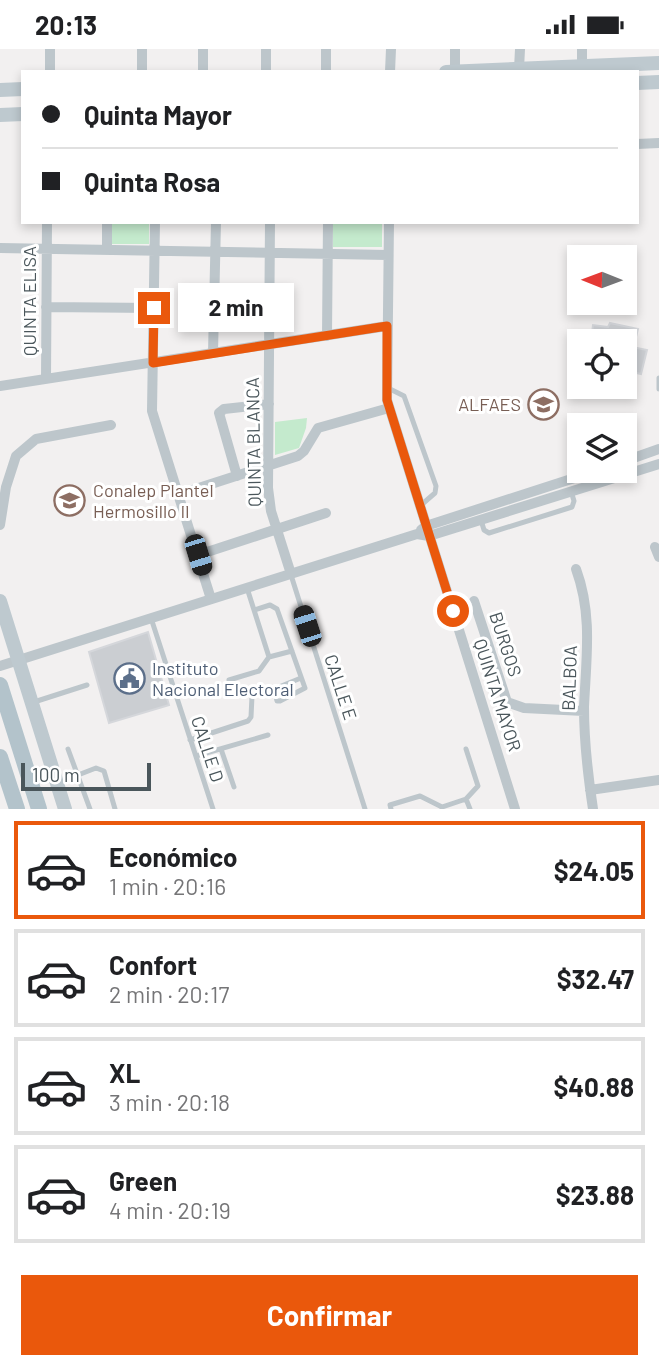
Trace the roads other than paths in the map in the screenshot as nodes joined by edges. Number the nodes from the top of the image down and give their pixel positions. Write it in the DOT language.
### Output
graph roads {
  1 [pos="50,49"];
  2 [pos="142,49"];
  3 [pos="203,49"];
  4 [pos="266,49"];
  5 [pos="326,49"];
  6 [pos="391,49"];
  7 [pos="455,49"];
  8 [pos="520,49"];
  9 [pos="582,49"];
  10 [pos="659,63"];
  11 [pos="519,69"];
  12 [pos="582,69"];
  13 [pos="50,70"];
  14 [pos="142,70"];
  15 [pos="203,70"];
  16 [pos="266,70"];
  17 [pos="326,70"];
  18 [pos="390,70"];
  19 [pos="454,70"];
  20 [pos="486,70"];
  21 [pos="659,82"];
  22 [pos="639,83"];
  23 [pos="21,89"];
  24 [pos="0,90"];
  25 [pos="21,114"];
  26 [pos="0,115"];
  27 [pos="659,143"];
  28 [pos="639,144"];
  29 [pos="47,224"];
  30 [pos="107,224"];
  31 [pos="155,224"];
  32 [pos="216,224"];
  33 [pos="270,224"];
  34 [pos="328,224"];
  35 [pos="389,224"];
  36 [pos="0,248"];
  37 [pos="47,249"];
  38 [pos="107,250"];
  39 [pos="154,251"];
  40 [pos="215,252"];
  41 [pos="270,253"];
  42 [pos="327,254"];
  43 [pos="388,255"];
  44 [pos="46,307"];
  45 [pos="154,308"];
  46 [pos="387,326"];
  47 [pos="327,336"];
  48 [pos="269,345"];
  49 [pos="213,353"];
  50 [pos="153,363"];
  51 [pos="659,378"];
  52 [pos="46,379"];
  53 [pos="0,386"];
  54 [pos="386,387"];
  55 [pos="659,389"];
  56 [pos="269,404"];
  57 [pos="389,408"];
  58 [pos="111,425"];
  59 [pos="659,449"];
  60 [pos="637,457"];
  61 [pos="659,464"];
  62 [pos="268,467"];
  63 [pos="237,476"];
  64 [pos="567,481"];
  65 [pos="177,495"];
  66 [pos="420,506"];
  67 [pos="326,513"];
  68 [pos="0,525"];
  69 [pos="277,529"];
  70 [pos="428,531"];
  71 [pos="198,555"];
  72 [pos="576,569"];
  73 [pos="291,574"];
  74 [pos="247,588"];
  75 [pos="211,599"];
  76 [pos="0,601"];
  77 [pos="474,601"];
  78 [pos="254,610"];
  79 [pos="150,618"];
  80 [pos="292,652"];
  81 [pos="269,657"];
  82 [pos="18,660"];
  83 [pos="0,666"];
  84 [pos="301,678"];
  85 [pos="229,680"];
  86 [pos="0,685"];
  87 [pos="87,685"];
  88 [pos="252,696"];
  89 [pos="32,703"];
  90 [pos="584,711"];
  91 [pos="268,736"];
  92 [pos="190,740"];
  93 [pos="68,749"];
  94 [pos="221,749"];
  95 [pos="466,749"];
  96 [pos="196,756"];
  97 [pos="0,757"];
  98 [pos="78,775"];
  99 [pos="659,780"];
  100 [pos="233,787"];
  101 [pos="590,790"];
  102 [pos="466,799"];
  103 [pos="442,808"];
  104 [pos="17,809"];
  105 [pos="39,809"];
  106 [pos="65,809"];
  107 [pos="90,809"];
  108 [pos="115,809"];
  109 [pos="213,809"];
  110 [pos="365,809"];
  111 [pos="391,809"];
  112 [pos="470,809"];
  113 [pos="515,809"];
  114 [pos="593,809"];
  1 -- 13 [label="street"];
  2 -- 14 [label="street"];
  3 -- 15 [label="street"];
  4 -- 16 [label="street"];
  5 -- 17 [label="street"];
  6 -- 18 [label="street"];
  7 -- 19 [label="street"];
  8 -- 11 [label="street"];
  9 -- 12 [label="street"];
  10 -- 12 [label="main road"];
  11 -- 12 [label="main road"];
  11 -- 20 [label="main road"];
  21 -- 22 [label="main road"];
  23 -- 24 [label="main road"];
  25 -- 26 [label="main road"];
  27 -- 28 [label="street"];
  29 -- 37 [label="street, QUINTA ELISA"];
  30 -- 38 [label="street"];
  31 -- 39 [label="street"];
  32 -- 40 [label="street"];
  33 -- 41 [label="street, QUINTA BLANCA"];
  34 -- 42 [label="street"];
  35 -- 43 [label="street, QUINTA MAYOR"];
  36 -- 37 [label="street"];
  37 -- 38 [label="street"];
  37 -- 44 [label="street, QUINTA ELISA"];
  38 -- 39 [label="street"];
  39 -- 40 [label="street"];
  39 -- 45 [label="street"];
  40 -- 41 [label="street"];
  40 -- 49 [label="street"];
  41 -- 42 [label="street"];
  41 -- 48 [label="street, QUINTA BLANCA"];
  42 -- 43 [label="street"];
  42 -- 47 [label="street"];
  43 -- 46 [label="street, QUINTA MAYOR"];
  44 -- 45 [label="street"];
  44 -- 52 [label="street, QUINTA ELISA"];
  45 -- 50 [label="street"];
  46 -- 47 [label="street"];
  46 -- 54 [label="street, QUINTA MAYOR"];
  47 -- 48 [label="street"];
  48 -- 49 [label="street"];
  48 -- 56 [label="street, QUINTA BLANCA"];
  49 -- 50 [label="street"];
  50 -- 52 [label="street"];
  50 -- 65 [label="street"];
  51 -- 55 [label="lane"];
  52 -- 53 [label="street"];
  54 -- 57 [label="street, QUINTA MAYOR"];
  54 -- 66 [label="lane"];
  56 -- 62 [label="street, QUINTA BLANCA"];
  56 -- 63 [label="street"];
  57 -- 62 [label="street"];
  57 -- 66 [label="street, QUINTA MAYOR"];
  58 -- 68 [label="street"];
  59 -- 60 [label="street"];
  61 -- 70 [label="street"];
  62 -- 63 [label="street"];
  62 -- 69 [label="street, QUINTA BLANCA"];
  63 -- 65 [label="street"];
  64 -- 70 [label="street"];
  65 -- 71 [label="street"];
  66 -- 70 [label="street, QUINTA MAYOR"];
  67 -- 69 [label="street"];
  69 -- 71 [label="street"];
  69 -- 73 [label="street, QUINTA BLANCA"];
  70 -- 73 [label="street"];
  70 -- 113 [label="street, QUINTA MAYOR"];
  71 -- 75 [label="street"];
  72 -- 90 [label="street, BALBOA"];
  73 -- 74 [label="street"];
  73 -- 110 [label="lane, CALLE E"];
  74 -- 75 [label="street"];
  74 -- 78 [label="lane"];
  75 -- 79 [label="street"];
  76 -- 82 [label="main road"];
  77 -- 90 [label="street, BURGOS"];
  78 -- 80 [label="lane"];
  78 -- 81 [label="lane"];
  79 -- 82 [label="street"];
  79 -- 92 [label="lane, CALLE D"];
  80 -- 81 [label="lane"];
  80 -- 84 [label="lane"];
  81 -- 85 [label="lane"];
  82 -- 83 [label="street"];
  82 -- 89 [label="main road"];
  84 -- 84 [label="lane"];
  86 -- 105 [label="main road"];
  87 -- 89 [label="lane"];
  88 -- 92 [label="lane"];
  89 -- 106 [label="main road"];
  90 -- 101 [label="street, BALBOA"];
  91 -- 94 [label="lane"];
  92 -- 96 [label="lane, CALLE D"];
  93 -- 98 [label="lane"];
  94 -- 96 [label="lane"];
  94 -- 100 [label="lane"];
  95 -- 102 [label="lane"];
  96 -- 109 [label="lane, CALLE D"];
  97 -- 104 [label="main road"];
  98 -- 107 [label="lane"];
  98 -- 108 [label="lane"];
  99 -- 101 [label="street"];
  101 -- 114 [label="street, BALBOA"];
  102 -- 103 [label="lane"];
  102 -- 112 [label="lane"];
  103 -- 111 [label="lane"];
}
